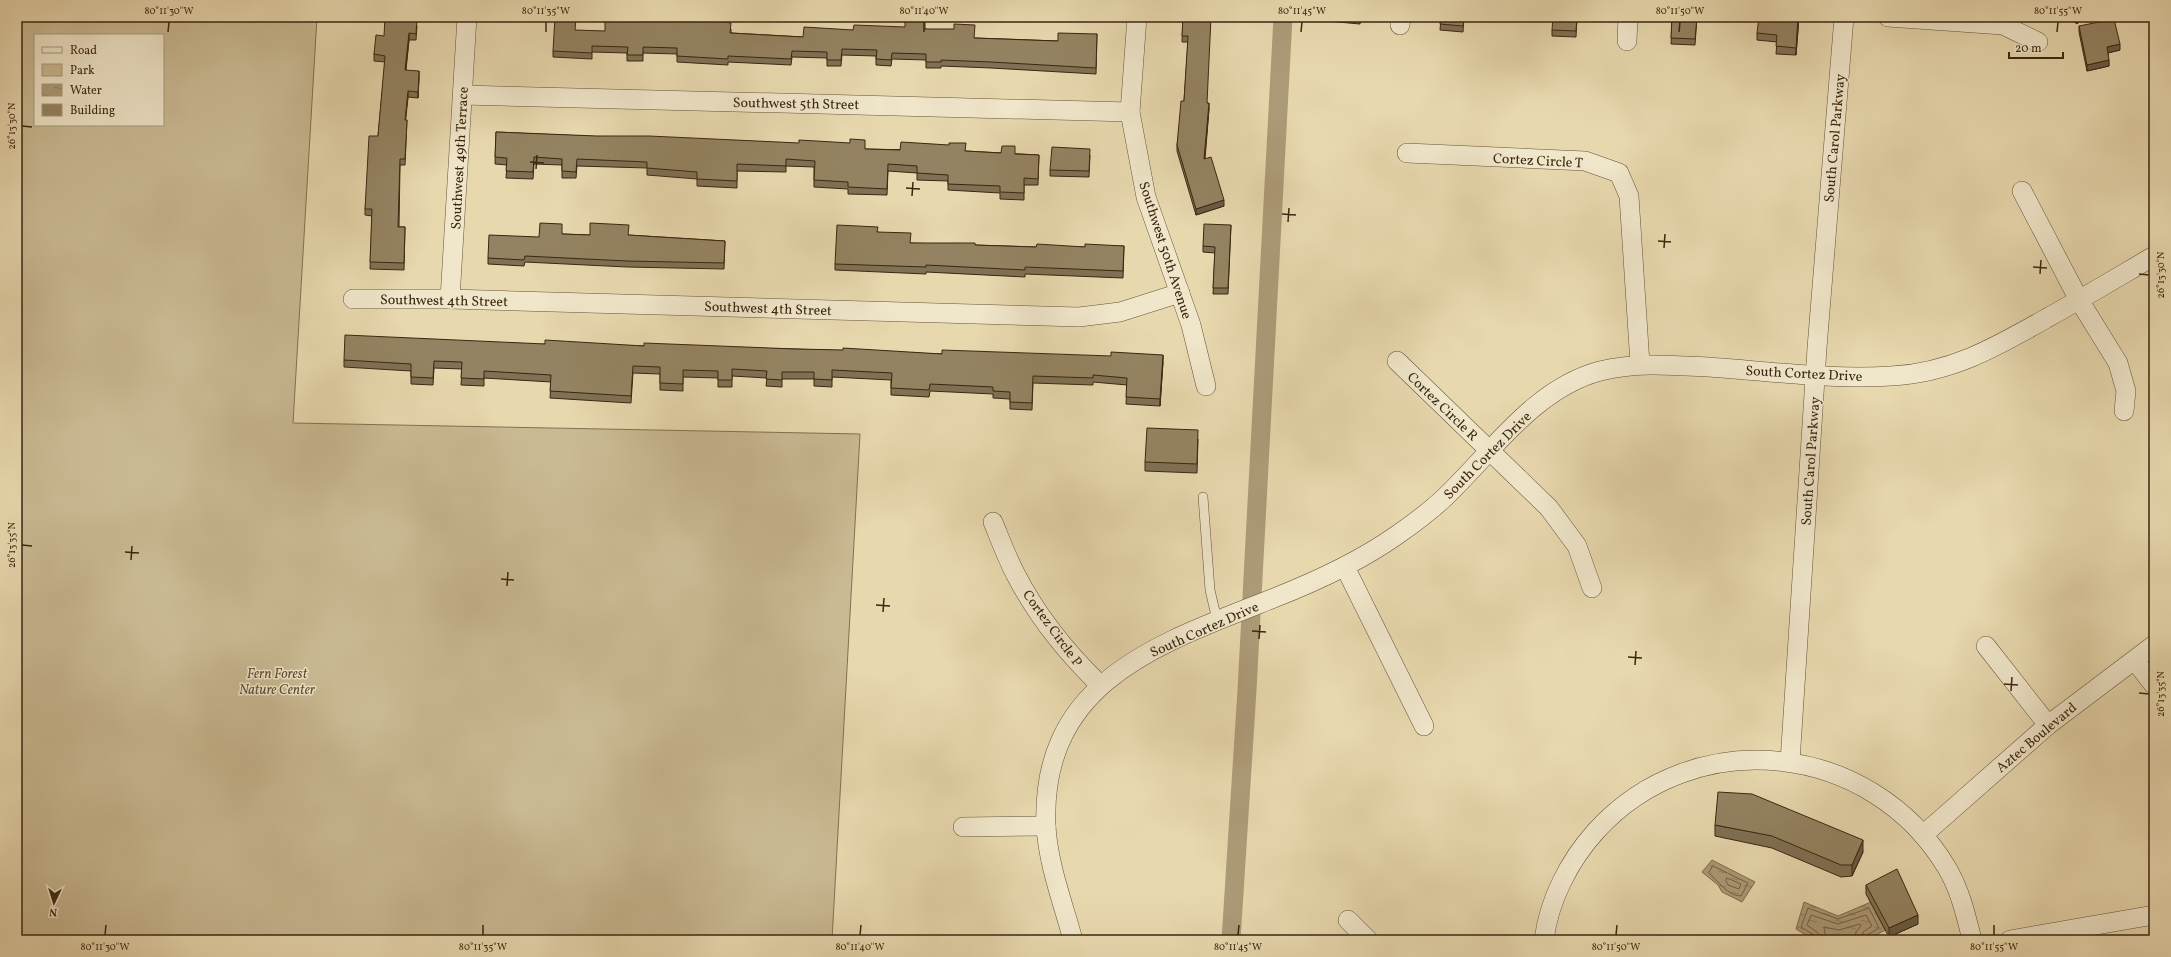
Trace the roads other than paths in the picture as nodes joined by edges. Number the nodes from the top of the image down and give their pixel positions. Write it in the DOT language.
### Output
graph roads {
  1 [pos="466,17"];
  2 [pos="1137,17"];
  3 [pos="1628,17"];
  4 [pos="1844,17"];
  5 [pos="1888,17"];
  6 [pos="1627,41"];
  7 [pos="2038,42"];
  8 [pos="463,95"];
  9 [pos="1130,112"];
  10 [pos="1407,154"];
  11 [pos="2022,191"];
  12 [pos="2154,256"];
  13 [pos="1180,293"];
  14 [pos="450,298"];
  15 [pos="353,299"];
  16 [pos="2079,300"];
  17 [pos="1397,361"];
  18 [pos="1640,364"];
  19 [pos="1815,374"];
  20 [pos="1206,386"];
  21 [pos="2124,411"];
  22 [pos="1490,451"];
  23 [pos="1203,497"];
  24 [pos="993,522"];
  25 [pos="1345,567"];
  26 [pos="1592,588"];
  27 [pos="1224,617"];
  28 [pos="2154,645"];
  29 [pos="1986,646"];
  30 [pos="2135,661"];
  31 [pos="1100,685"];
  32 [pos="2154,685"];
  33 [pos="2048,725"];
  34 [pos="1424,726"];
  35 [pos="1790,762"];
  36 [pos="1046,826"];
  37 [pos="963,827"];
  38 [pos="1923,835"];
  39 [pos="2154,915"];
  40 [pos="1348,920"];
  41 [pos="1073,940"];
  42 [pos="1368,940"];
  43 [pos="1544,940"];
  44 [pos="1972,940"];
  45 [pos="2010,940"];
  1 -- 8 [label="street, Southwest 49th Terrace"];
  2 -- 9 [label="street, Southwest 50th Avenue"];
  3 -- 6 [label="street"];
  4 -- 19 [label="street, South Carol Parkway"];
  5 -- 7 [label="street"];
  8 -- 9 [label="street, Southwest 5th Street"];
  8 -- 14 [label="street, Southwest 49th Terrace"];
  9 -- 13 [label="street, Southwest 50th Avenue"];
  10 -- 18 [label="street, Cortez Circle T"];
  11 -- 16 [label="street"];
  12 -- 16 [label="street, South Cortez Drive"];
  13 -- 14 [label="street, Southwest 4th Street"];
  13 -- 20 [label="street, Southwest 50th Avenue"];
  14 -- 15 [label="street, Southwest 4th Street"];
  16 -- 19 [label="street, South Cortez Drive"];
  16 -- 21 [label="street"];
  17 -- 22 [label="street, Cortez Circle R"];
  18 -- 19 [label="street, South Cortez Drive"];
  18 -- 22 [label="street, South Cortez Drive"];
  19 -- 35 [label="street, South Carol Parkway"];
  22 -- 25 [label="street, South Cortez Drive"];
  22 -- 26 [label="street, Cortez Circle R"];
  23 -- 27 [label="lane"];
  24 -- 31 [label="street, Cortez Circle P"];
  25 -- 27 [label="street, South Cortez Drive"];
  25 -- 34 [label="street"];
  27 -- 31 [label="street, South Cortez Drive"];
  28 -- 30 [label="street, Aztec Boulevard"];
  29 -- 33 [label="street"];
  30 -- 32 [label="street"];
  30 -- 33 [label="street, Aztec Boulevard"];
  31 -- 36 [label="street, South Cortez Drive"];
  33 -- 38 [label="street, Aztec Boulevard"];
  35 -- 38 [label="street"];
  35 -- 43 [label="street"];
  36 -- 37 [label="street"];
  36 -- 41 [label="street, South Cortez Drive"];
  38 -- 44 [label="street"];
  39 -- 45 [label="street"];
  40 -- 42 [label="street"];
}
